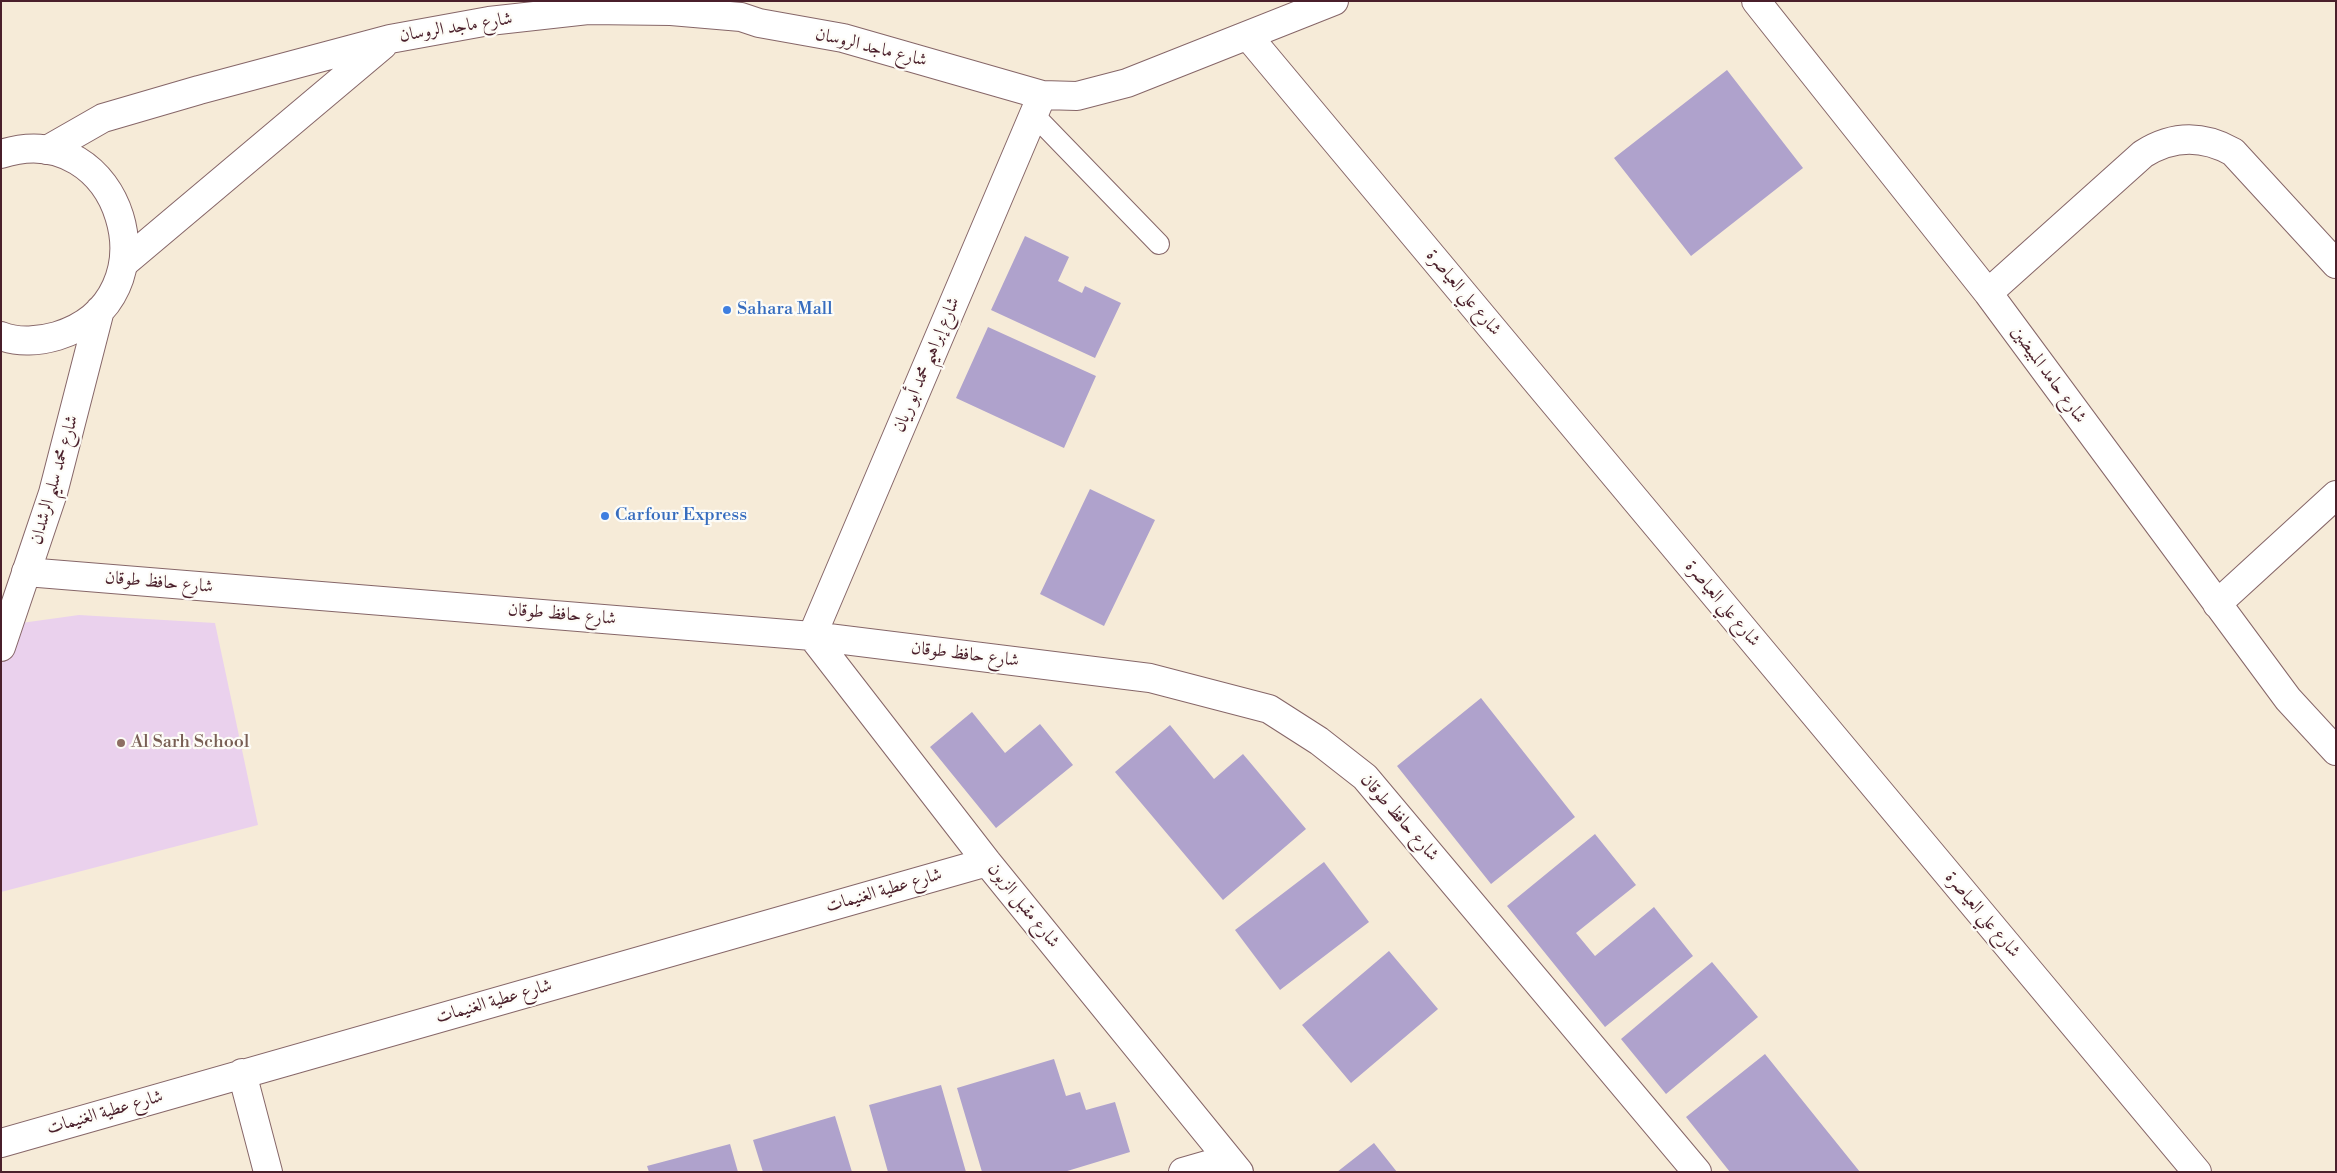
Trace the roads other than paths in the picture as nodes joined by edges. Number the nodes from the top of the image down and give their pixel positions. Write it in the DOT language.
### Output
graph roads {
  1 [pos="1334,1"];
  2 [pos="1756,1"];
  3 [pos="748,9"];
  4 [pos="1248,36"];
  5 [pos="390,39"];
  6 [pos="1038,105"];
  7 [pos="47,150"];
  8 [pos="1,154"];
  9 [pos="1159,244"];
  10 [pos="124,263"];
  11 [pos="2336,264"];
  12 [pos="1988,293"];
  13 [pos="100,310"];
  14 [pos="1,336"];
  15 [pos="2336,494"];
  16 [pos="26,572"];
  17 [pos="2217,604"];
  18 [pos="812,636"];
  19 [pos="1,647"];
  20 [pos="2336,751"];
  21 [pos="987,862"];
  22 [pos="242,1073"];
  23 [pos="1,1143"];
  24 [pos="1234,1165"];
  25 [pos="268,1172"];
  26 [pos="1184,1172"];
  27 [pos="1697,1172"];
  28 [pos="2197,1172"];
  1 -- 4 [label="street, شارع ماجد الروسان"];
  2 -- 12 [label="street, شارع حامد المبيضين"];
  3 -- 5 [label="street, شارع ماجد الروسان"];
  3 -- 6 [label="street, شارع ماجد الروسان"];
  4 -- 6 [label="street, شارع ماجد الروسان"];
  4 -- 28 [label="street, شارع علي العياصرة"];
  5 -- 7 [label="street, شارع ماجد الروسان"];
  5 -- 10 [label="street, شارع ماجد الروسان"];
  6 -- 9 [label="lane"];
  6 -- 18 [label="street, شارع إبراهيم محمد أبو ريان"];
  7 -- 8 [label="street"];
  7 -- 10 [label="street"];
  10 -- 13 [label="street"];
  11 -- 12 [label="street"];
  12 -- 17 [label="street, شارع حامد المبيضين"];
  13 -- 14 [label="street"];
  13 -- 16 [label="street, شارع محمد سليم الرشدان"];
  15 -- 17 [label="street"];
  16 -- 18 [label="street, شارع حافظ طوقان"];
  16 -- 19 [label="street, شارع محمد سليم الرشدان"];
  17 -- 20 [label="street, شارع حامد المبيضين"];
  18 -- 21 [label="street, شارع مقبل الزبون"];
  18 -- 27 [label="street, شارع حافظ طوقان"];
  21 -- 22 [label="street, شارع عطية الغنيمات"];
  21 -- 24 [label="street, شارع مقبل الزبون"];
  22 -- 23 [label="street, شارع عطية الغنيمات"];
  22 -- 25 [label="street"];
  24 -- 26 [label="street"];
}
